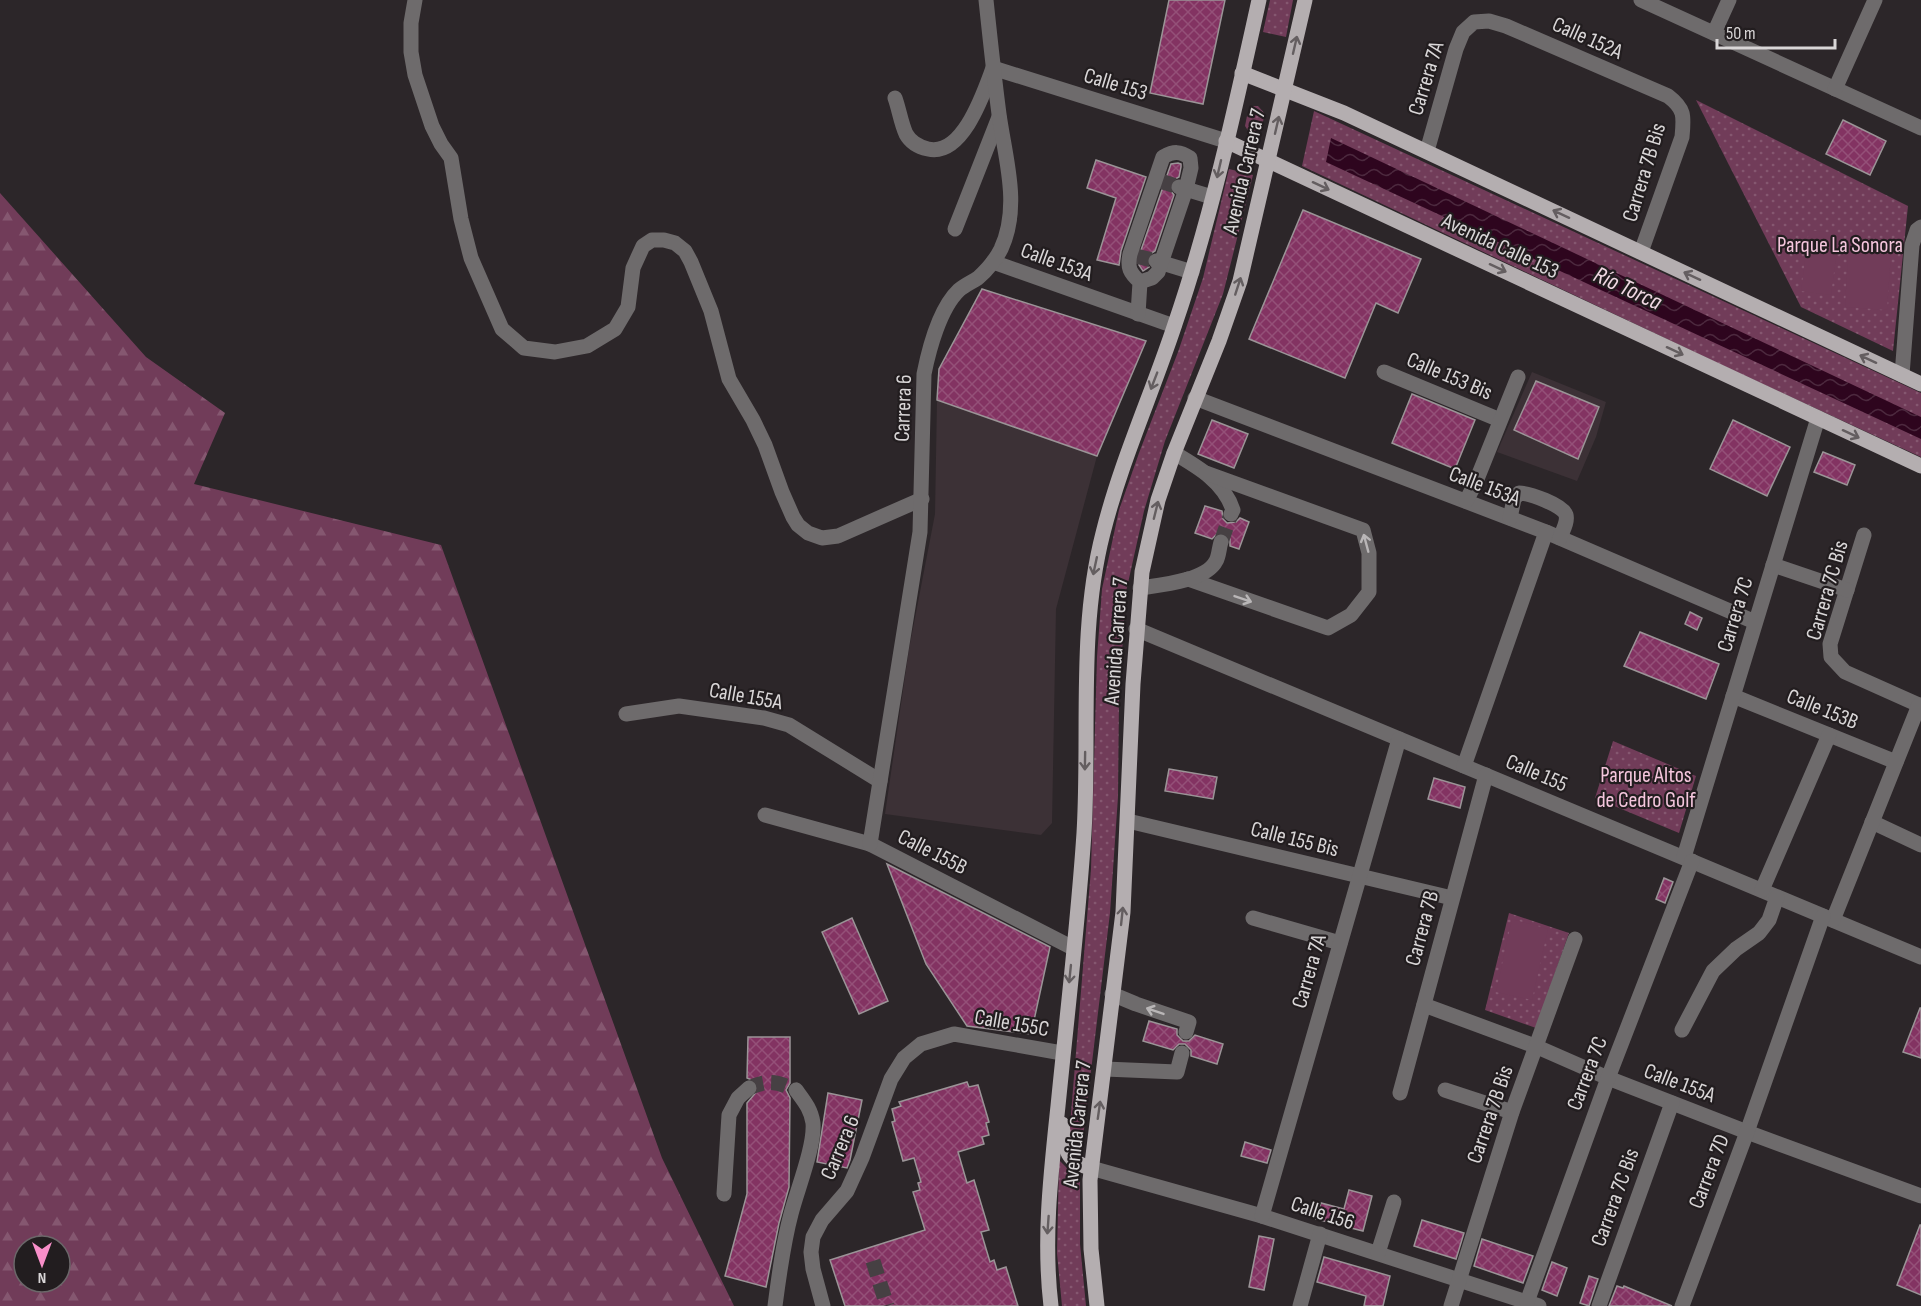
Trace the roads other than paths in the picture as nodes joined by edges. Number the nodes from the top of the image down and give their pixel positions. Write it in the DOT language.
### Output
graph roads {
  1 [pos="415,0"];
  2 [pos="986,0"];
  3 [pos="1259,0"];
  4 [pos="1305,0"];
  5 [pos="1641,0"];
  6 [pos="1730,0"];
  7 [pos="1875,0"];
  8 [pos="1474,22"];
  9 [pos="1714,33"];
  10 [pos="993,68"];
  11 [pos="1242,72"];
  12 [pos="1835,88"];
  13 [pos="1285,89"];
  14 [pos="895,98"];
  15 [pos="1680,105"];
  16 [pos="999,117"];
  17 [pos="1921,128"];
  18 [pos="1190,129"];
  19 [pos="1226,141"];
  20 [pos="1427,151"];
  21 [pos="1182,152"];
  22 [pos="1269,161"];
  23 [pos="1183,188"];
  24 [pos="1212,197"];
  25 [pos="1921,227"];
  26 [pos="955,229"];
  27 [pos="1641,252"];
  28 [pos="993,262"];
  29 [pos="1158,262"];
  30 [pos="1192,272"];
  31 [pos="1140,282"];
  32 [pos="1138,314"];
  33 [pos="1174,326"];
  34 [pos="1384,372"];
  35 [pos="1902,375"];
  36 [pos="1518,377"];
  37 [pos="1921,384"];
  38 [pos="1195,398"];
  39 [pos="1818,418"];
  40 [pos="1500,420"];
  41 [pos="1174,453"];
  42 [pos="1921,466"];
  43 [pos="1206,473"];
  44 [pos="922,499"];
  45 [pos="1466,501"];
  46 [pos="1231,514"];
  47 [pos="1510,518"];
  48 [pos="1553,535"];
  49 [pos="1864,535"];
  50 [pos="1221,542"];
  51 [pos="1773,566"];
  52 [pos="1188,579"];
  53 [pos="1140,588"];
  54 [pos="1847,590"];
  55 [pos="1755,622"];
  56 [pos="1137,629"];
  57 [pos="1733,696"];
  58 [pos="1920,705"];
  59 [pos="626,714"];
  60 [pos="1829,735"];
  61 [pos="1399,738"];
  62 [pos="1896,762"];
  63 [pos="1464,766"];
  64 [pos="1486,775"];
  65 [pos="880,780"];
  66 [pos="765,815"];
  67 [pos="1128,821"];
  68 [pos="1872,822"];
  69 [pos="870,844"];
  70 [pos="1921,845"];
  71 [pos="1688,859"];
  72 [pos="1359,877"];
  73 [pos="1762,890"];
  74 [pos="1777,897"];
  75 [pos="1452,898"];
  76 [pos="1253,918"];
  77 [pos="1828,918"];
  78 [pos="1575,939"];
  79 [pos="1340,943"];
  80 [pos="1073,948"];
  81 [pos="1921,957"];
  82 [pos="1112,993"];
  83 [pos="1424,1005"];
  84 [pos="1682,1030"];
  85 [pos="1186,1032"];
  86 [pos="954,1034"];
  87 [pos="1535,1046"];
  88 [pos="1062,1053"];
  89 [pos="1182,1053"];
  90 [pos="1105,1069"];
  91 [pos="1608,1078"];
  92 [pos="1060,1082"];
  93 [pos="749,1088"];
  94 [pos="796,1090"];
  95 [pos="1445,1090"];
  96 [pos="1401,1093"];
  97 [pos="1672,1103"];
  98 [pos="1512,1112"];
  99 [pos="1747,1132"];
  100 [pos="1091,1168"];
  101 [pos="724,1194"];
  102 [pos="1921,1196"];
  103 [pos="1394,1202"];
  104 [pos="1262,1216"];
  105 [pos="1320,1234"];
  106 [pos="1378,1253"];
  107 [pos="1459,1279"];
  108 [pos="1533,1304"];
  109 [pos="775,1306"];
  110 [pos="824,1306"];
  111 [pos="1051,1306"];
  112 [pos="1097,1306"];
  113 [pos="1300,1306"];
  114 [pos="1451,1306"];
  115 [pos="1599,1306"];
  116 [pos="1682,1306"];
  1 -- 44 [label="street"];
  2 -- 10 [label="street, Carrera 6"];
  3 -- 11 [label="main road, Avenida Carrera 7"];
  13 -- 4 [label="main road, Avenida Carrera 7, one-way"];
  5 -- 9 [label="street"];
  6 -- 9 [label="street"];
  7 -- 12 [label="street"];
  8 -- 15 [label="street, Calle 152A"];
  8 -- 20 [label="street, Carrera 7A"];
  9 -- 12 [label="street"];
  10 -- 14 [label="street"];
  10 -- 16 [label="street, Carrera 6"];
  10 -- 18 [label="street, Calle 153"];
  11 -- 13 [label="main road"];
  11 -- 19 [label="main road, Avenida Carrera 7"];
  12 -- 17 [label="street"];
  13 -- 20 [label="main road"];
  22 -- 13 [label="main road, Avenida Carrera 7, one-way"];
  15 -- 27 [label="street, Carrera 7B Bis"];
  16 -- 26 [label="street"];
  16 -- 28 [label="street, Carrera 6"];
  18 -- 19 [label="street, Calle 153"];
  18 -- 21 [label="street"];
  19 -- 22 [label="main road, Avenida Calle 153"];
  19 -- 24 [label="main road, Avenida Carrera 7, one-way"];
  27 -- 20 [label="main road, one-way"];
  21 -- 23 [label="street"];
  21 -- 31 [label="street"];
  38 -- 22 [label="main road, Avenida Carrera 7, one-way"];
  22 -- 39 [label="main road, Avenida Calle 153, one-way"];
  23 -- 24 [label="street"];
  23 -- 29 [label="street"];
  24 -- 30 [label="main road, Avenida Carrera 7"];
  25 -- 35 [label="street"];
  35 -- 27 [label="main road, one-way"];
  28 -- 32 [label="street, Calle 153A"];
  28 -- 44 [label="street, Carrera 6"];
  29 -- 30 [label="street"];
  29 -- 31 [label="street"];
  30 -- 33 [label="main road, Avenida Carrera 7"];
  31 -- 32 [label="street"];
  32 -- 33 [label="street, Calle 153A"];
  33 -- 80 [label="main road, Avenida Carrera 7, one-way"];
  34 -- 40 [label="street, Calle 153 Bis"];
  35 -- 37 [label="main road"];
  36 -- 40 [label="street"];
  38 -- 41 [label="main road, Avenida Carrera 7"];
  38 -- 45 [label="street, Calle 153A"];
  39 -- 42 [label="main road, Avenida Calle 153, one-way"];
  39 -- 51 [label="street, Carrera 7C"];
  40 -- 45 [label="street"];
  41 -- 43 [label="street"];
  53 -- 41 [label="main road, Avenida Carrera 7, one-way"];
  43 -- 46 [label="street"];
  52 -- 43 [label="street, one-way"];
  44 -- 65 [label="street, Carrera 6"];
  45 -- 47 [label="street, Calle 153A"];
  47 -- 48 [label="street, Calle 153A"];
  47 -- 48 [label="street"];
  48 -- 55 [label="street, Calle 153A"];
  48 -- 63 [label="street"];
  49 -- 54 [label="street, Carrera 7C Bis"];
  50 -- 52 [label="street"];
  51 -- 54 [label="street"];
  51 -- 55 [label="street, Carrera 7C"];
  52 -- 53 [label="street"];
  53 -- 56 [label="main road, Avenida Carrera 7"];
  54 -- 58 [label="street, Carrera 7C Bis"];
  55 -- 57 [label="street, Carrera 7C"];
  56 -- 61 [label="street, Calle 155"];
  56 -- 67 [label="main road, Avenida Carrera 7"];
  57 -- 60 [label="street, Calle 153B"];
  57 -- 71 [label="street, Carrera 7C"];
  58 -- 62 [label="street, Carrera 7D"];
  59 -- 65 [label="street, Calle 155A"];
  60 -- 62 [label="street, Calle 153B"];
  60 -- 73 [label="street"];
  61 -- 63 [label="street, Calle 155"];
  61 -- 72 [label="street, Carrera 7A"];
  62 -- 68 [label="street, Carrera 7D"];
  63 -- 64 [label="street, Calle 155"];
  64 -- 71 [label="street, Calle 155"];
  64 -- 75 [label="street, Carrera 7B"];
  65 -- 69 [label="street, Carrera 6"];
  66 -- 69 [label="street, Calle 155B"];
  67 -- 72 [label="street, Calle 155 Bis"];
  82 -- 67 [label="main road, Avenida Carrera 7, one-way"];
  68 -- 70 [label="street"];
  68 -- 77 [label="street, Carrera 7D"];
  69 -- 80 [label="street, Calle 155B"];
  71 -- 73 [label="street, Calle 155"];
  71 -- 91 [label="street, Carrera 7C"];
  72 -- 75 [label="street, Calle 155 Bis"];
  72 -- 79 [label="street, Carrera 7A"];
  73 -- 74 [label="street, Calle 155"];
  74 -- 77 [label="street, Calle 155"];
  74 -- 84 [label="street"];
  75 -- 83 [label="street, Carrera 7B"];
  76 -- 79 [label="street"];
  77 -- 81 [label="street, Calle 155"];
  77 -- 99 [label="street, Carrera 7D"];
  78 -- 87 [label="street, Carrera 7B Bis"];
  79 -- 104 [label="street, Carrera 7A"];
  80 -- 88 [label="main road, Avenida Carrera 7, one-way"];
  85 -- 82 [label="street, one-way"];
  82 -- 90 [label="main road, Avenida Carrera 7"];
  83 -- 87 [label="street, Calle 155A"];
  83 -- 96 [label="street, Carrera 7B"];
  86 -- 88 [label="street, Calle 155C"];
  86 -- 110 [label="street, Carrera 6"];
  87 -- 91 [label="street, Calle 155A"];
  87 -- 98 [label="street, Carrera 7B Bis"];
  88 -- 92 [label="main road, Avenida Carrera 7"];
  89 -- 90 [label="street"];
  100 -- 90 [label="main road, Avenida Carrera 7, one-way"];
  91 -- 97 [label="street, Calle 155A"];
  91 -- 108 [label="street, Carrera 7C"];
  92 -- 100 [label="main road"];
  92 -- 111 [label="main road, Avenida Carrera 7, one-way"];
  93 -- 101 [label="street"];
  94 -- 109 [label="street, Carrera 6"];
  95 -- 98 [label="street"];
  97 -- 99 [label="street, Calle 155A"];
  97 -- 115 [label="street, Carrera 7C Bis"];
  98 -- 107 [label="street, Carrera 7B Bis"];
  99 -- 102 [label="street, Calle 155A"];
  99 -- 116 [label="street, Carrera 7D"];
  100 -- 104 [label="street, Calle 156"];
  100 -- 112 [label="main road, Avenida Carrera 7"];
  103 -- 106 [label="street"];
  104 -- 105 [label="street, Calle 156"];
  105 -- 106 [label="street, Calle 156"];
  105 -- 113 [label="street"];
  106 -- 107 [label="street, Calle 156"];
  107 -- 108 [label="street, Calle 156"];
  107 -- 114 [label="street, Carrera 7B Bis"];
}
